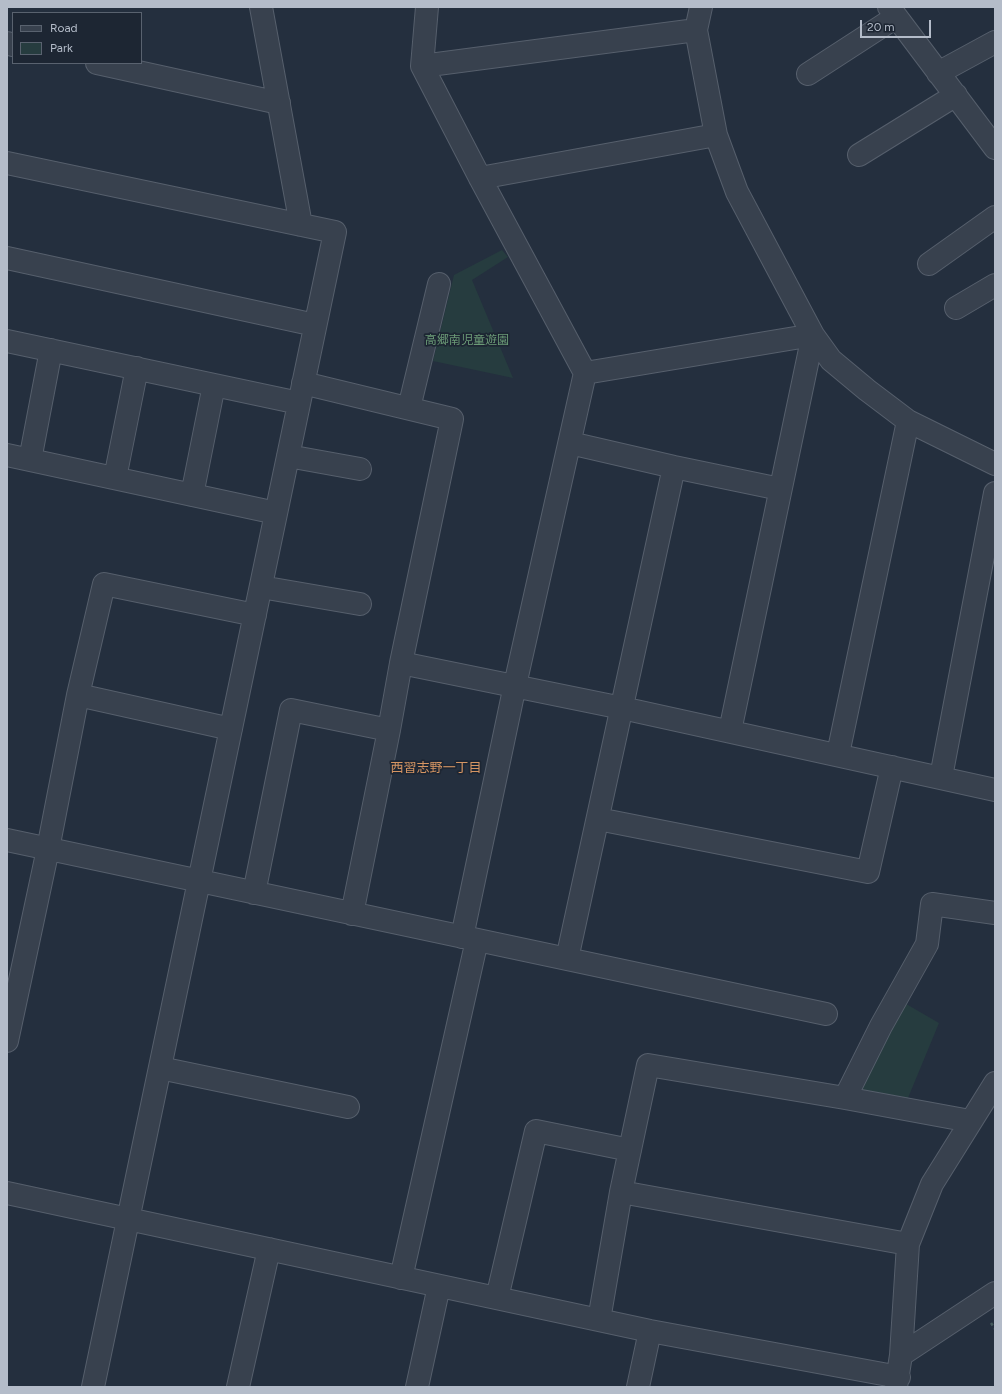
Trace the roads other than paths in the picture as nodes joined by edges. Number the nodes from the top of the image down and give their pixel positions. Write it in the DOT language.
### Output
graph roads {
  1 [pos="261,7"];
  2 [pos="427,7"];
  3 [pos="701,7"];
  4 [pos="893,12"];
  5 [pos="696,30"];
  6 [pos="995,42"];
  7 [pos="102,64"];
  8 [pos="422,66"];
  9 [pos="938,73"];
  10 [pos="808,74"];
  11 [pos="956,95"];
  12 [pos="279,103"];
  13 [pos="716,135"];
  14 [pos="995,148"];
  15 [pos="859,155"];
  16 [pos="7,163"];
  17 [pos="480,178"];
  18 [pos="995,217"];
  19 [pos="301,225"];
  20 [pos="7,258"];
  21 [pos="929,264"];
  22 [pos="439,284"];
  23 [pos="995,284"];
  24 [pos="956,308"];
  25 [pos="315,325"];
  26 [pos="813,334"];
  27 [pos="7,341"];
  28 [pos="51,350"];
  29 [pos="137,368"];
  30 [pos="585,373"];
  31 [pos="214,385"];
  32 [pos="301,393"];
  33 [pos="409,408"];
  34 [pos="908,421"];
  35 [pos="570,443"];
  36 [pos="7,455"];
  37 [pos="288,456"];
  38 [pos="30,460"];
  39 [pos="995,464"];
  40 [pos="674,467"];
  41 [pos="360,469"];
  42 [pos="115,478"];
  43 [pos="780,489"];
  44 [pos="995,493"];
  45 [pos="192,495"];
  46 [pos="276,513"];
  47 [pos="261,586"];
  48 [pos="360,604"];
  49 [pos="255,615"];
  50 [pos="401,663"];
  51 [pos="515,685"];
  52 [pos="78,695"];
  53 [pos="622,708"];
  54 [pos="231,730"];
  55 [pos="389,730"];
  56 [pos="730,731"];
  57 [pos="838,754"];
  58 [pos="892,767"];
  59 [pos="941,777"];
  60 [pos="995,790"];
  61 [pos="598,819"];
  62 [pos="7,840"];
  63 [pos="48,849"];
  64 [pos="199,881"];
  65 [pos="254,893"];
  66 [pos="995,913"];
  67 [pos="352,914"];
  68 [pos="469,938"];
  69 [pos="567,959"];
  70 [pos="826,1014"];
  71 [pos="7,1041"];
  72 [pos="160,1068"];
  73 [pos="995,1083"];
  74 [pos="845,1098"];
  75 [pos="348,1107"];
  76 [pos="970,1121"];
  77 [pos="630,1150"];
  78 [pos="621,1192"];
  79 [pos="7,1193"];
  80 [pos="128,1219"];
  81 [pos="908,1244"];
  82 [pos="269,1249"];
  83 [pos="401,1278"];
  84 [pos="439,1286"];
  85 [pos="995,1293"];
  86 [pos="497,1298"];
  87 [pos="599,1320"];
  88 [pos="650,1331"];
  89 [pos="901,1355"];
  90 [pos="898,1382"];
  91 [pos="93,1387"];
  92 [pos="238,1387"];
  93 [pos="417,1387"];
  94 [pos="638,1387"];
  1 -- 12 [label="street"];
  2 -- 8 [label="street"];
  3 -- 5 [label="street"];
  4 -- 9 [label="street"];
  4 -- 10 [label="street"];
  5 -- 8 [label="street"];
  5 -- 13 [label="street"];
  6 -- 9 [label="street"];
  7 -- 12 [label="street"];
  8 -- 17 [label="street"];
  9 -- 11 [label="street"];
  11 -- 14 [label="street"];
  11 -- 15 [label="street"];
  12 -- 19 [label="street"];
  13 -- 17 [label="street"];
  13 -- 26 [label="street"];
  16 -- 19 [label="street"];
  17 -- 30 [label="street"];
  18 -- 21 [label="street"];
  19 -- 25 [label="street"];
  20 -- 25 [label="street"];
  22 -- 33 [label="street"];
  23 -- 24 [label="street"];
  25 -- 32 [label="street"];
  26 -- 30 [label="street"];
  26 -- 34 [label="street"];
  26 -- 43 [label="street"];
  27 -- 28 [label="street"];
  28 -- 29 [label="street"];
  28 -- 38 [label="street"];
  29 -- 31 [label="street"];
  29 -- 42 [label="street"];
  30 -- 35 [label="street"];
  31 -- 32 [label="street"];
  31 -- 45 [label="street"];
  32 -- 33 [label="street"];
  32 -- 37 [label="street"];
  33 -- 50 [label="street"];
  34 -- 39 [label="street"];
  34 -- 57 [label="street"];
  35 -- 40 [label="street"];
  35 -- 51 [label="street"];
  36 -- 38 [label="street"];
  37 -- 41 [label="street"];
  37 -- 46 [label="street"];
  38 -- 42 [label="street"];
  40 -- 43 [label="street"];
  40 -- 53 [label="street"];
  42 -- 45 [label="street"];
  43 -- 56 [label="street"];
  44 -- 59 [label="street"];
  45 -- 46 [label="street"];
  46 -- 47 [label="street"];
  47 -- 48 [label="street"];
  47 -- 49 [label="street"];
  49 -- 52 [label="street"];
  49 -- 54 [label="street"];
  50 -- 51 [label="street"];
  50 -- 55 [label="street"];
  51 -- 53 [label="street"];
  51 -- 68 [label="street"];
  52 -- 54 [label="street"];
  52 -- 63 [label="street"];
  53 -- 56 [label="street"];
  53 -- 61 [label="street"];
  54 -- 64 [label="street"];
  55 -- 65 [label="street"];
  55 -- 67 [label="street"];
  56 -- 57 [label="street"];
  57 -- 58 [label="street"];
  58 -- 59 [label="street"];
  58 -- 61 [label="street"];
  59 -- 60 [label="street"];
  61 -- 69 [label="street"];
  62 -- 63 [label="street"];
  63 -- 64 [label="street"];
  63 -- 71 [label="street"];
  64 -- 65 [label="street"];
  64 -- 72 [label="street"];
  65 -- 67 [label="street"];
  66 -- 74 [label="street"];
  67 -- 68 [label="street"];
  68 -- 69 [label="street"];
  68 -- 83 [label="street"];
  69 -- 70 [label="street"];
  72 -- 75 [label="street"];
  72 -- 80 [label="street"];
  73 -- 76 [label="street"];
  74 -- 76 [label="street"];
  74 -- 77 [label="street"];
  76 -- 81 [label="street"];
  77 -- 78 [label="street"];
  77 -- 86 [label="street"];
  78 -- 81 [label="street"];
  78 -- 87 [label="street"];
  79 -- 80 [label="street"];
  80 -- 82 [label="street"];
  80 -- 91 [label="street"];
  81 -- 89 [label="street"];
  82 -- 83 [label="street"];
  82 -- 92 [label="street"];
  83 -- 84 [label="street"];
  84 -- 86 [label="street"];
  84 -- 93 [label="street"];
  85 -- 89 [label="street"];
  86 -- 87 [label="street"];
  87 -- 88 [label="street"];
  88 -- 90 [label="street"];
  88 -- 94 [label="street"];
  89 -- 90 [label="street"];
}
